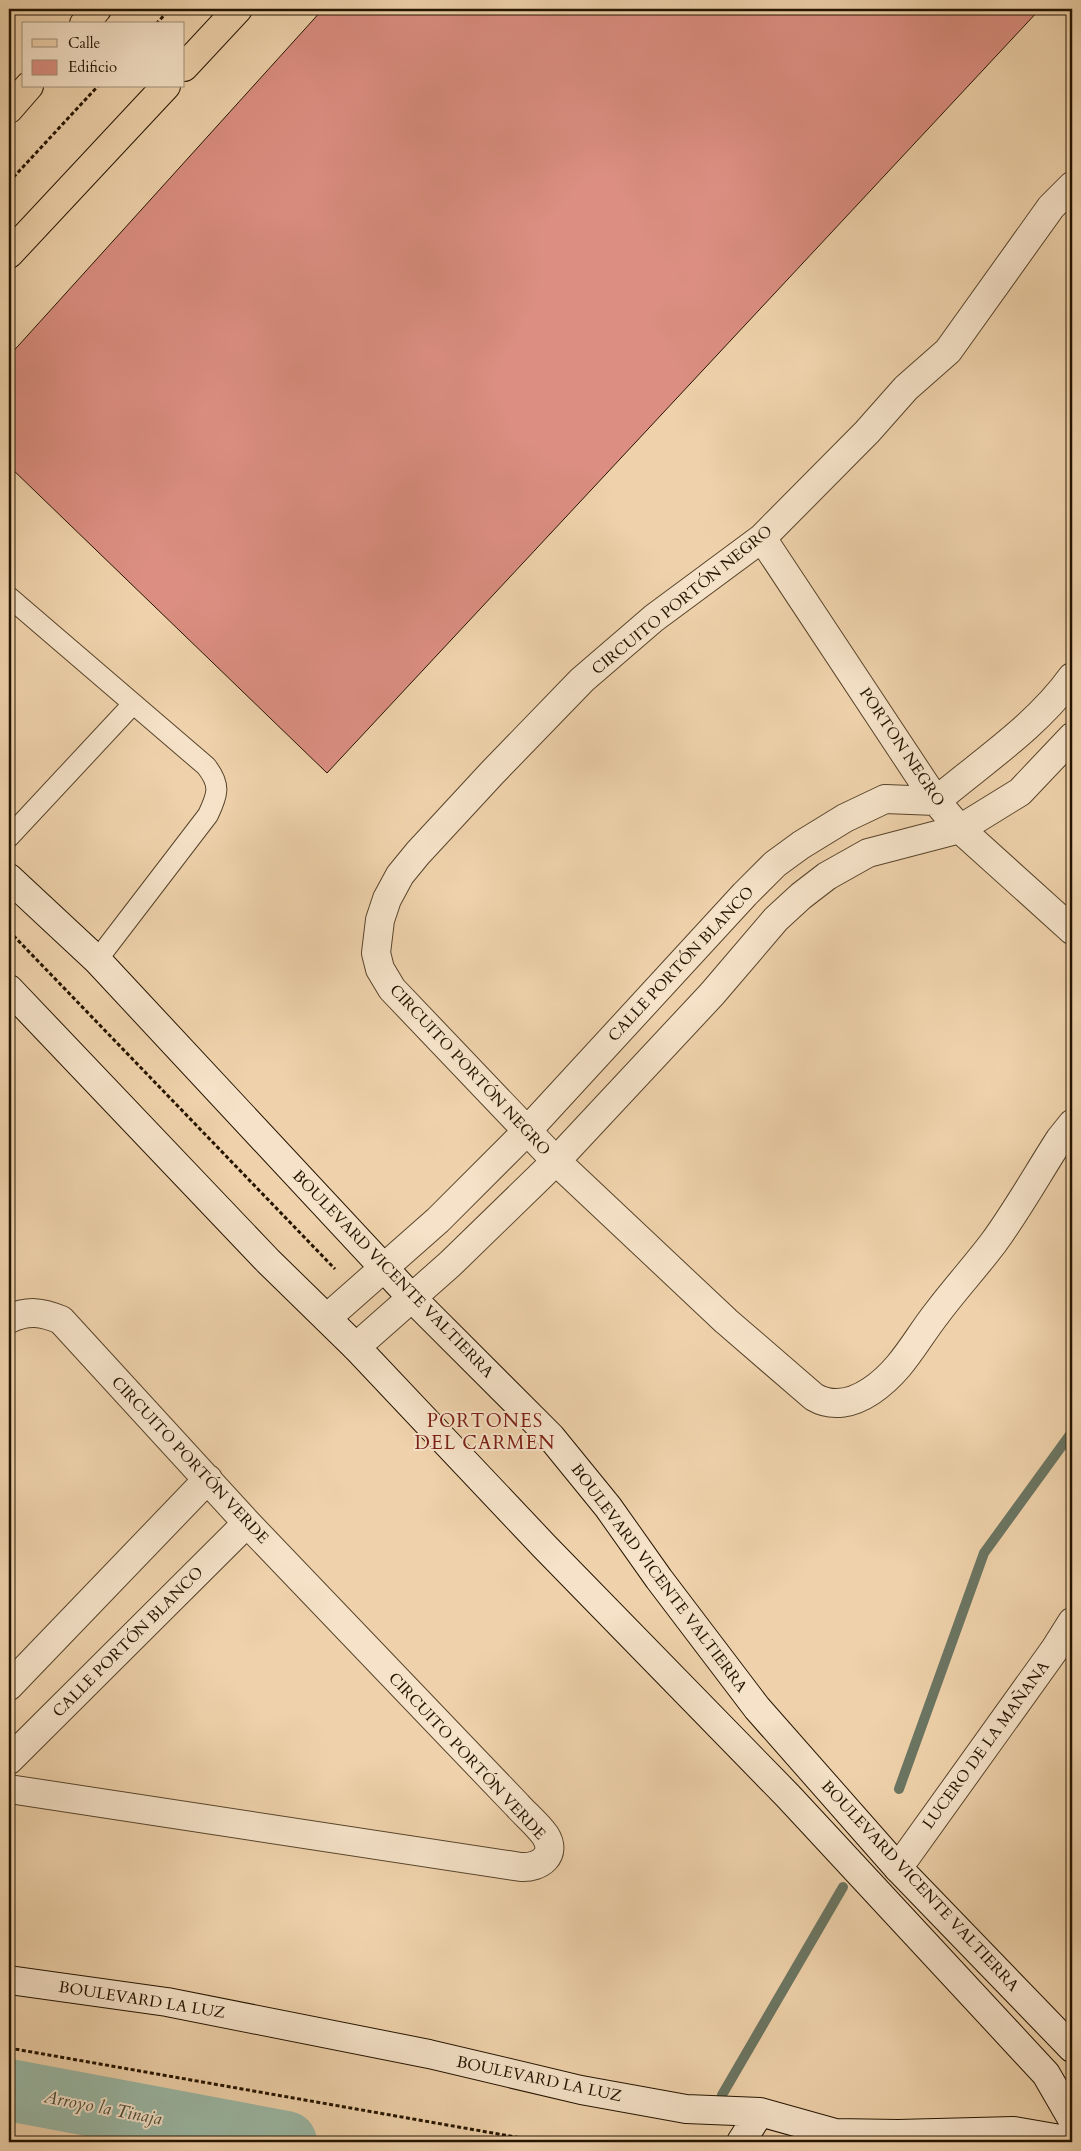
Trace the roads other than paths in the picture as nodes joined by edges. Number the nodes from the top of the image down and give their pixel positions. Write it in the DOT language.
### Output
graph roads {
  1 [pos="97,9"];
  2 [pos="238,9"];
  3 [pos="86,22"];
  4 [pos="185,66"];
  5 [pos="27,88"];
  6 [pos="164,88"];
  7 [pos="9,109"];
  8 [pos="1072,186"];
  9 [pos="9,254"];
  10 [pos="762,538"];
  11 [pos="9,597"];
  12 [pos="1072,677"];
  13 [pos="133,704"];
  14 [pos="1072,737"];
  15 [pos="936,801"];
  16 [pos="960,829"];
  17 [pos="9,837"];
  18 [pos="9,878"];
  19 [pos="1072,930"];
  20 [pos="97,960"];
  21 [pos="9,989"];
  22 [pos="1072,1124"];
  23 [pos="526,1132"];
  24 [pos="556,1161"];
  25 [pos="386,1268"];
  26 [pos="411,1297"];
  27 [pos="327,1318"];
  28 [pos="9,1320"];
  29 [pos="356,1347"];
  30 [pos="208,1479"];
  31 [pos="247,1523"];
  32 [pos="1072,1622"];
  33 [pos="9,1686"];
  34 [pos="9,1760"];
  35 [pos="9,1789"];
  36 [pos="898,1868"];
  37 [pos="9,1980"];
  38 [pos="1072,2048"];
  39 [pos="760,2112"];
  40 [pos="1072,2119"];
  41 [pos="1072,2141"];
  42 [pos="741,2142"];
  1 -- 3 [label="main road"];
  2 -- 4 [label="main road"];
  5 -- 7 [label="main road"];
  6 -- 9 [label="main road"];
  8 -- 10 [label="street, CIRCUITO PORTÓN NEGRO"];
  10 -- 15 [label="street, PORTON NEGRO"];
  10 -- 23 [label="street, CIRCUITO PORTÓN NEGRO"];
  11 -- 13 [label="lane"];
  12 -- 15 [label="street"];
  13 -- 17 [label="lane"];
  13 -- 20 [label="lane"];
  14 -- 16 [label="street"];
  15 -- 16 [label="street, PORTON NEGRO"];
  15 -- 23 [label="street, CALLE PORTÓN BLANCO"];
  16 -- 19 [label="street, PORTON NEGRO"];
  16 -- 24 [label="street"];
  18 -- 20 [label="street, BOULEVARD VICENTE VALTIERRA"];
  20 -- 25 [label="street, BOULEVARD VICENTE VALTIERRA"];
  21 -- 27 [label="street"];
  22 -- 24 [label="street, CIRCUITO PORTÓN NEGRO"];
  23 -- 24 [label="street, CIRCUITO PORTÓN NEGRO"];
  23 -- 25 [label="street, CALLE PORTÓN BLANCO"];
  24 -- 26 [label="street"];
  25 -- 26 [label="street, BOULEVARD VICENTE VALTIERRA"];
  25 -- 27 [label="street, CALLE PORTÓN BLANCO"];
  26 -- 29 [label="street"];
  26 -- 36 [label="street, BOULEVARD VICENTE VALTIERRA"];
  27 -- 29 [label="street"];
  28 -- 30 [label="street, CIRCUITO PORTÓN VERDE"];
  29 -- 40 [label="street"];
  30 -- 31 [label="street, CIRCUITO PORTÓN VERDE"];
  30 -- 33 [label="street"];
  31 -- 34 [label="street, CALLE PORTÓN BLANCO"];
  31 -- 35 [label="street, CIRCUITO PORTÓN VERDE"];
  32 -- 36 [label="street, LUCERO DE LA MAÑANA"];
  36 -- 38 [label="street, BOULEVARD VICENTE VALTIERRA"];
  37 -- 39 [label="street, BOULEVARD LA LUZ"];
  39 -- 41 [label="street, BOULEVARD LA LUZ"];
  39 -- 42 [label="street"];
}
